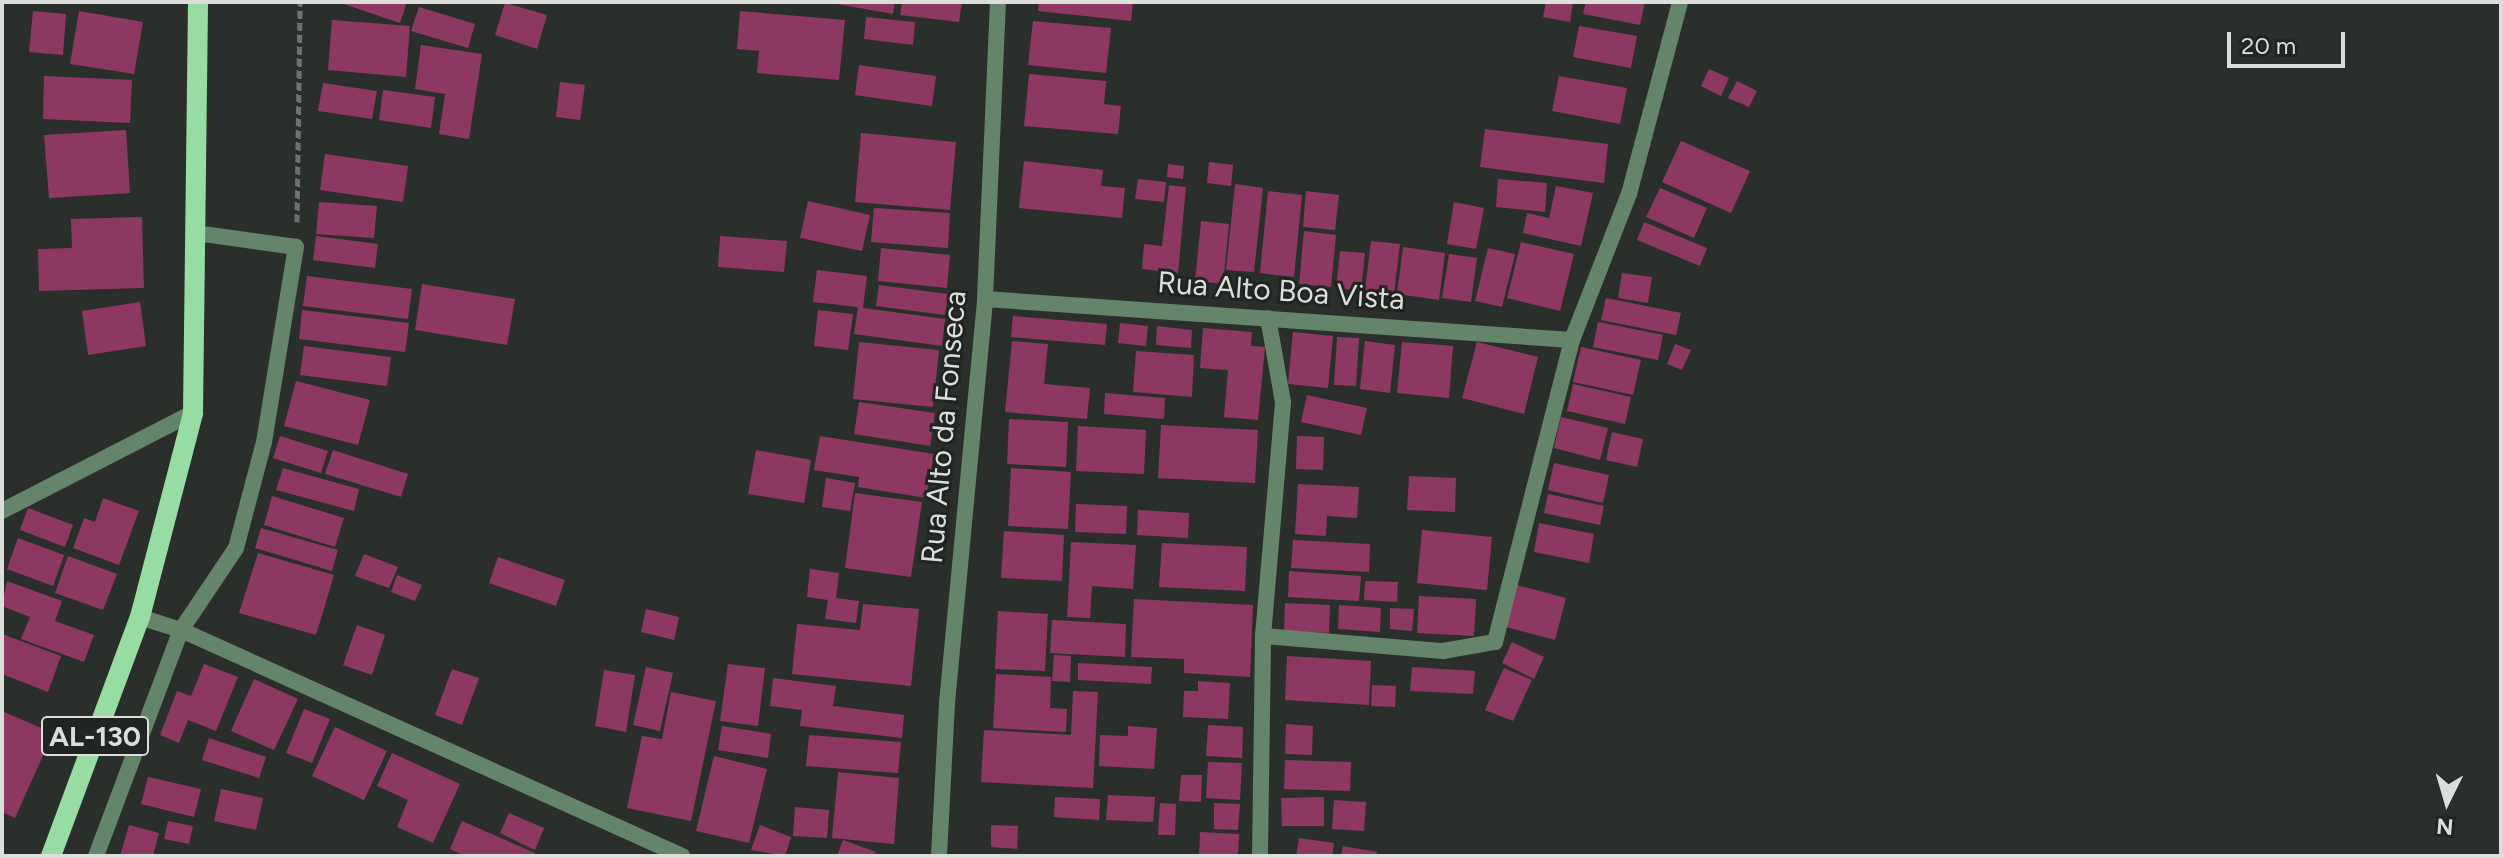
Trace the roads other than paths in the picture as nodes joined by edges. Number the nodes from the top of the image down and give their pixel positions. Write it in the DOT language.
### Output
graph roads {
  1 [pos="198,2"];
  2 [pos="998,2"];
  3 [pos="1680,2"];
  4 [pos="197,233"];
  5 [pos="985,299"];
  6 [pos="1268,318"];
  7 [pos="1572,340"];
  8 [pos="193,413"];
  9 [pos="2,511"];
  10 [pos="140,617"];
  11 [pos="181,630"];
  12 [pos="1263,636"];
  13 [pos="51,856"];
  14 [pos="96,856"];
  15 [pos="682,856"];
  16 [pos="939,856"];
  17 [pos="1260,856"];
  1 -- 4 [label="main road"];
  2 -- 5 [label="street, Rua Alto da Fonseca"];
  3 -- 7 [label="street"];
  4 -- 8 [label="main road"];
  4 -- 11 [label="street"];
  5 -- 6 [label="street, Rua Alto Boa Vista"];
  5 -- 16 [label="street, Rua Alto da Fonseca"];
  6 -- 7 [label="street, Rua Alto Boa Vista"];
  6 -- 12 [label="street"];
  7 -- 12 [label="street"];
  8 -- 9 [label="street"];
  8 -- 10 [label="main road"];
  10 -- 11 [label="street"];
  10 -- 13 [label="main road, AL-130"];
  11 -- 14 [label="street"];
  11 -- 15 [label="street"];
  12 -- 17 [label="street"];
}
